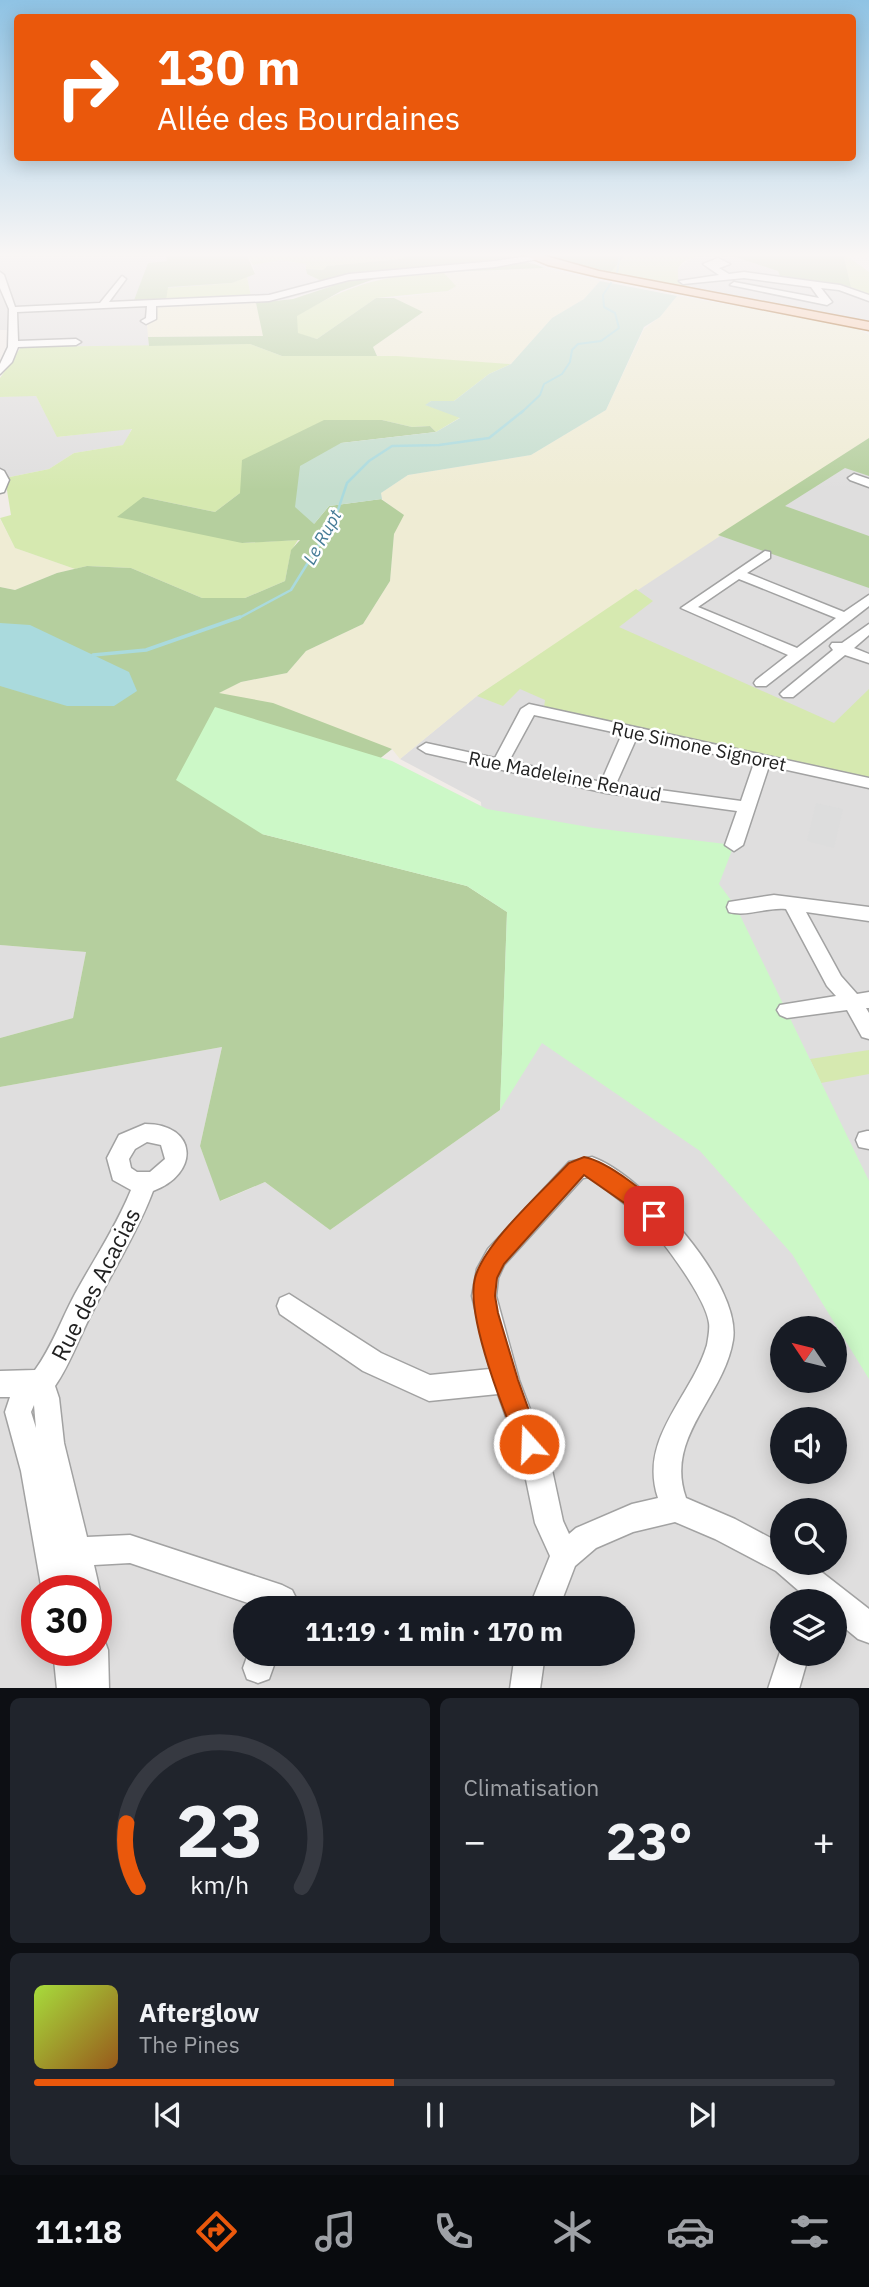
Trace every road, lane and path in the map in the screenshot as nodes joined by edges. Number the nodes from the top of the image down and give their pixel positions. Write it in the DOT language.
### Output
graph roads {
  1 [pos="13,332"];
  2 [pos="0,337"];
  3 [pos="15,342"];
  4 [pos="76,342"];
  5 [pos="0,371"];
  6 [pos="0,472"];
  7 [pos="854,478"];
  8 [pos="869,483"];
  9 [pos="0,489"];
  10 [pos="765,555"];
  11 [pos="738,574"];
  12 [pos="869,599"];
  13 [pos="845,617"];
  14 [pos="869,628"];
  15 [pos="818,638"];
  16 [pos="843,648"];
  17 [pos="798,654"];
  18 [pos="869,659"];
  19 [pos="761,683"];
  20 [pos="788,694"];
  21 [pos="631,732"];
  22 [pos="426,748"];
  23 [pos="763,760"];
  24 [pos="500,764"];
  25 [pos="869,783"];
  26 [pos="607,788"];
  27 [pos="747,807"];
  28 [pos="734,845"];
  29 [pos="790,902"];
  30 [pos="736,907"];
  31 [pos="869,914"];
  32 [pos="861,1002"];
  33 [pos="787,1010"];
  34 [pos="869,1031"];
  35 [pos="145,1183"];
  36 [pos="289,1306"];
  37 [pos="506,1380"];
  38 [pos="41,1383"];
  39 [pos="0,1384"];
  40 [pos="675,1508"];
  41 [pos="770,1553"];
  42 [pos="564,1556"];
  43 [pos="62,1569"];
  44 [pos="797,1575"];
  45 [pos="810,1589"];
  46 [pos="270,1596"];
  47 [pos="549,1596"];
  48 [pos="847,1614"];
  49 [pos="869,1628"];
  50 [pos="70,1666"];
  51 [pos="93,1666"];
  52 [pos="528,1666"];
  53 [pos="790,1666"];
  54 [pos="72,1688"];
  55 [pos="94,1688"];
  56 [pos="525,1688"];
  57 [pos="783,1688"];
  1 -- 3 [label="street"];
  2 -- 3 [label="street"];
  3 -- 4 [label="street"];
  3 -- 5 [label="street"];
  6 -- 9 [label="street"];
  7 -- 8 [label="street"];
  10 -- 11 [label="street"];
  11 -- 13 [label="street"];
  11 -- 17 [label="street"];
  12 -- 13 [label="street"];
  13 -- 15 [label="street"];
  14 -- 16 [label="street"];
  15 -- 16 [label="street"];
  15 -- 17 [label="street"];
  16 -- 18 [label="street"];
  16 -- 20 [label="street"];
  17 -- 19 [label="street"];
  21 -- 23 [label="street, Rue Simone Signoret"];
  21 -- 24 [label="street, Rue Simone Signoret"];
  21 -- 26 [label="street"];
  22 -- 24 [label="street, Rue Madeleine Renaud"];
  23 -- 25 [label="street, Rue Simone Signoret"];
  23 -- 27 [label="street"];
  24 -- 26 [label="street, Rue Madeleine Renaud"];
  26 -- 27 [label="street, Rue Madeleine Renaud"];
  27 -- 28 [label="street"];
  29 -- 30 [label="street"];
  29 -- 31 [label="street"];
  29 -- 32 [label="street"];
  32 -- 33 [label="street"];
  32 -- 34 [label="street"];
  35 -- 38 [label="street, Rue des Acacias"];
  36 -- 37 [label="street"];
  37 -- 40 [label="street"];
  37 -- 42 [label="street"];
  38 -- 39 [label="street, Rue des Acacias"];
  38 -- 43 [label="street, Rue des Acacias"];
  40 -- 41 [label="street"];
  40 -- 42 [label="street"];
  42 -- 47 [label="street"];
  43 -- 46 [label="street"];
  44 -- 45 [label="street"];
  48 -- 49 [label="street"];
  50 -- 54 [label="street"];
  51 -- 55 [label="street"];
  52 -- 56 [label="street"];
  53 -- 57 [label="street"];
}
